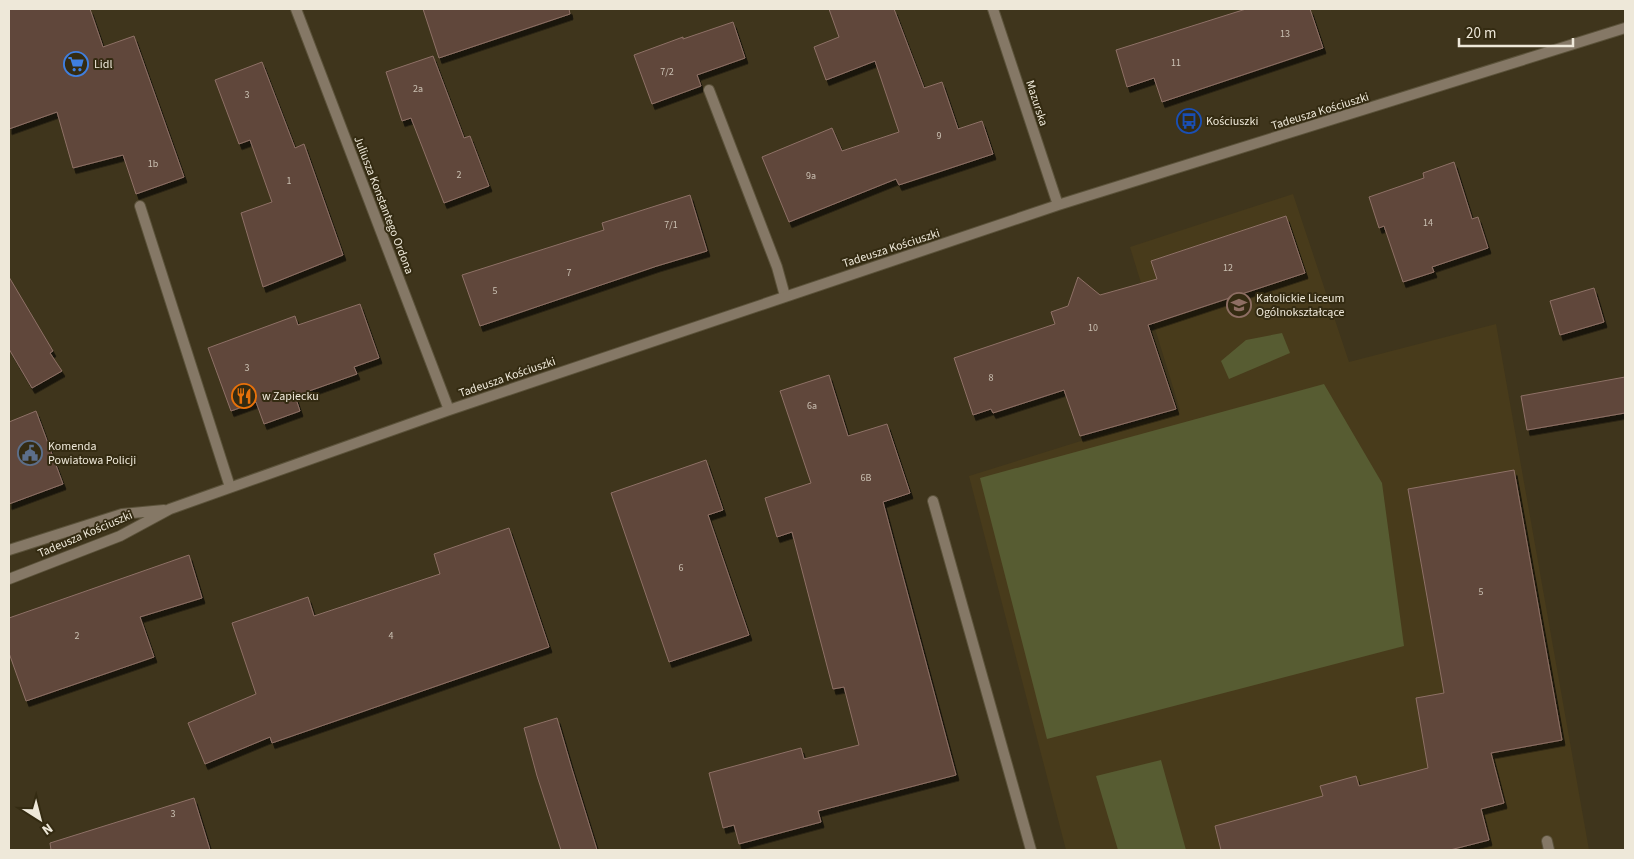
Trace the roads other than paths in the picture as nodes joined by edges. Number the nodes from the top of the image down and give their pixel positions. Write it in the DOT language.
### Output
graph roads {
  1 [pos="296,9"];
  2 [pos="993,9"];
  3 [pos="1625,28"];
  4 [pos="709,90"];
  5 [pos="1058,205"];
  6 [pos="140,206"];
  7 [pos="785,296"];
  8 [pos="449,410"];
  9 [pos="230,487"];
  10 [pos="933,501"];
  11 [pos="170,509"];
  12 [pos="9,550"];
  13 [pos="9,579"];
  14 [pos="1031,850"];
  1 -- 8 [label="street, Juliusza Konstantego Ordona"];
  2 -- 5 [label="street, Mazurska"];
  3 -- 5 [label="street, Tadeusza Kościuszki"];
  4 -- 7 [label="street"];
  5 -- 7 [label="street, Tadeusza Kościuszki"];
  6 -- 9 [label="street"];
  7 -- 8 [label="street, Tadeusza Kościuszki"];
  8 -- 9 [label="street, Tadeusza Kościuszki"];
  9 -- 11 [label="street, Tadeusza Kościuszki"];
  10 -- 14 [label="street"];
  11 -- 12 [label="street, Tadeusza Kościuszki"];
  11 -- 13 [label="street, Tadeusza Kościuszki"];
}
